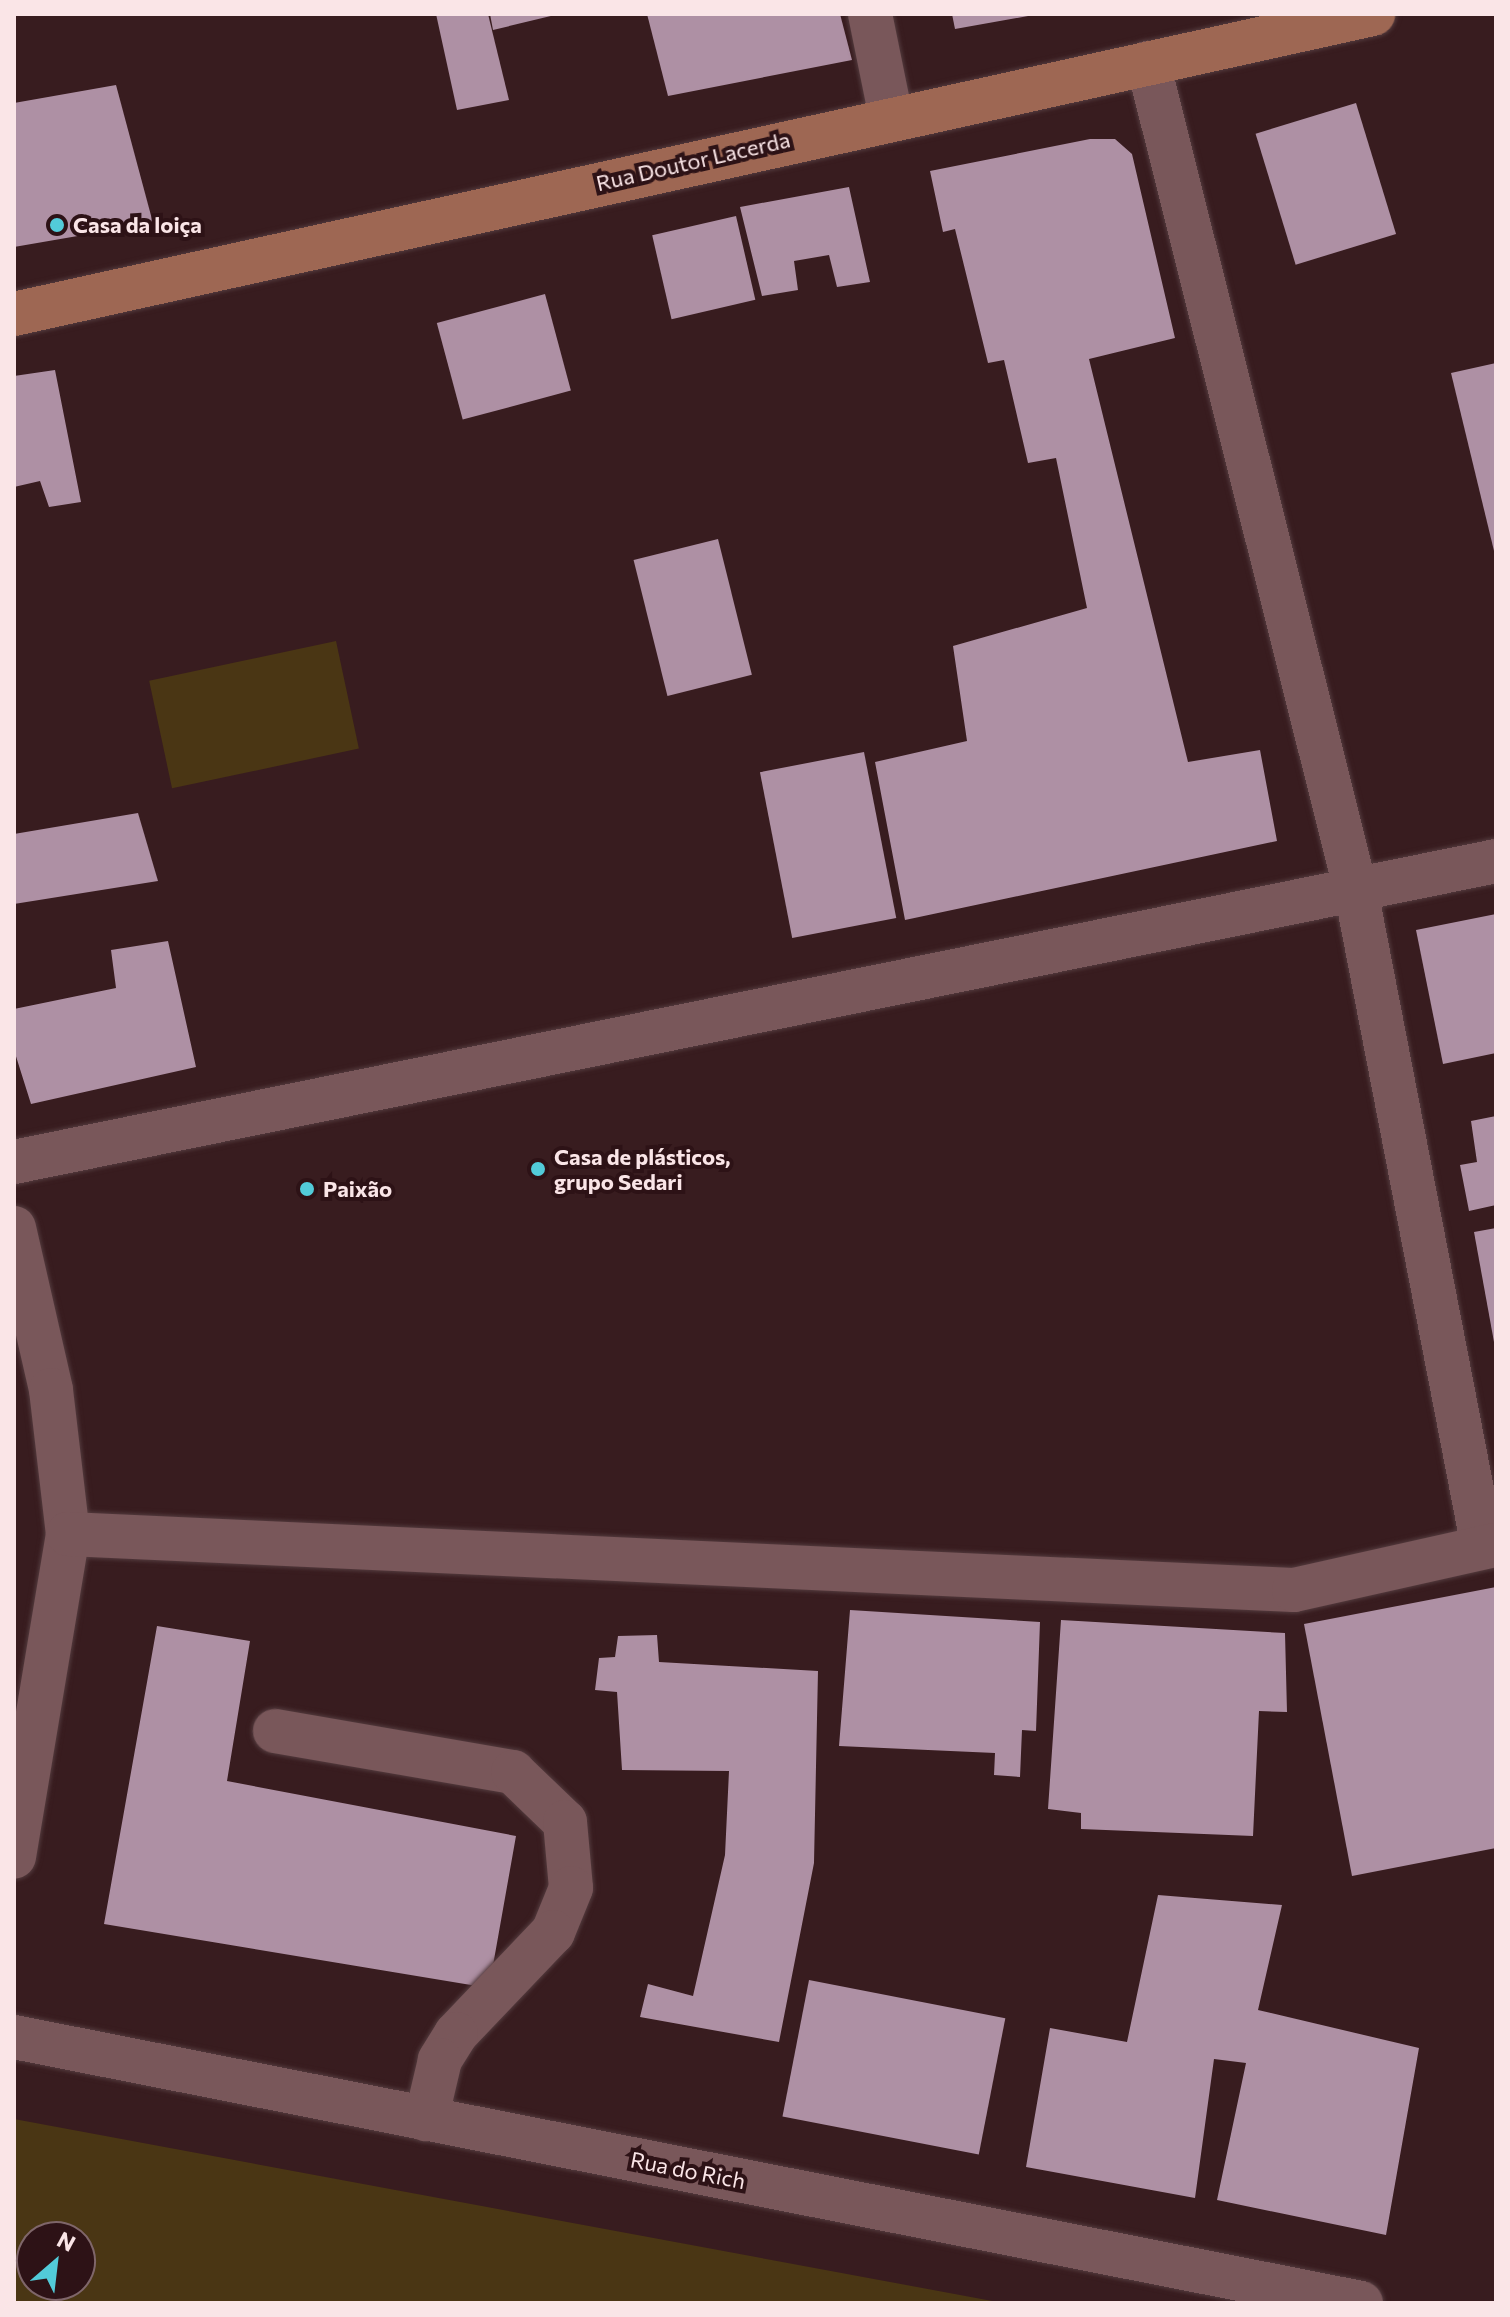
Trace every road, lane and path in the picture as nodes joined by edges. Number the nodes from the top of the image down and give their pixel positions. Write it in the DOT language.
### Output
graph roads {
  1 [pos="870,14"];
  2 [pos="1373,14"];
  3 [pos="1148,63"];
  4 [pos="891,117"];
  5 [pos="14,314"];
  6 [pos="1496,861"];
  7 [pos="1356,891"];
  8 [pos="14,1162"];
  9 [pos="14,1228"];
  10 [pos="68,1534"];
  11 [pos="1490,1546"];
  12 [pos="275,1731"];
  13 [pos="14,1857"];
  14 [pos="14,2037"];
  15 [pos="426,2119"];
  16 [pos="1361,2303"];
  1 -- 4 [label="street"];
  2 -- 3 [label="main road, Rua Doutor Lacerda"];
  3 -- 4 [label="main road, Rua Doutor Lacerda"];
  3 -- 7 [label="street"];
  4 -- 5 [label="main road, Rua Doutor Lacerda"];
  6 -- 7 [label="street"];
  7 -- 8 [label="street"];
  7 -- 11 [label="street"];
  9 -- 10 [label="street"];
  10 -- 11 [label="street"];
  10 -- 13 [label="street"];
  12 -- 15 [label="street"];
  14 -- 15 [label="street, Rua do Rich"];
  15 -- 16 [label="street, Rua do Rich"];
}
